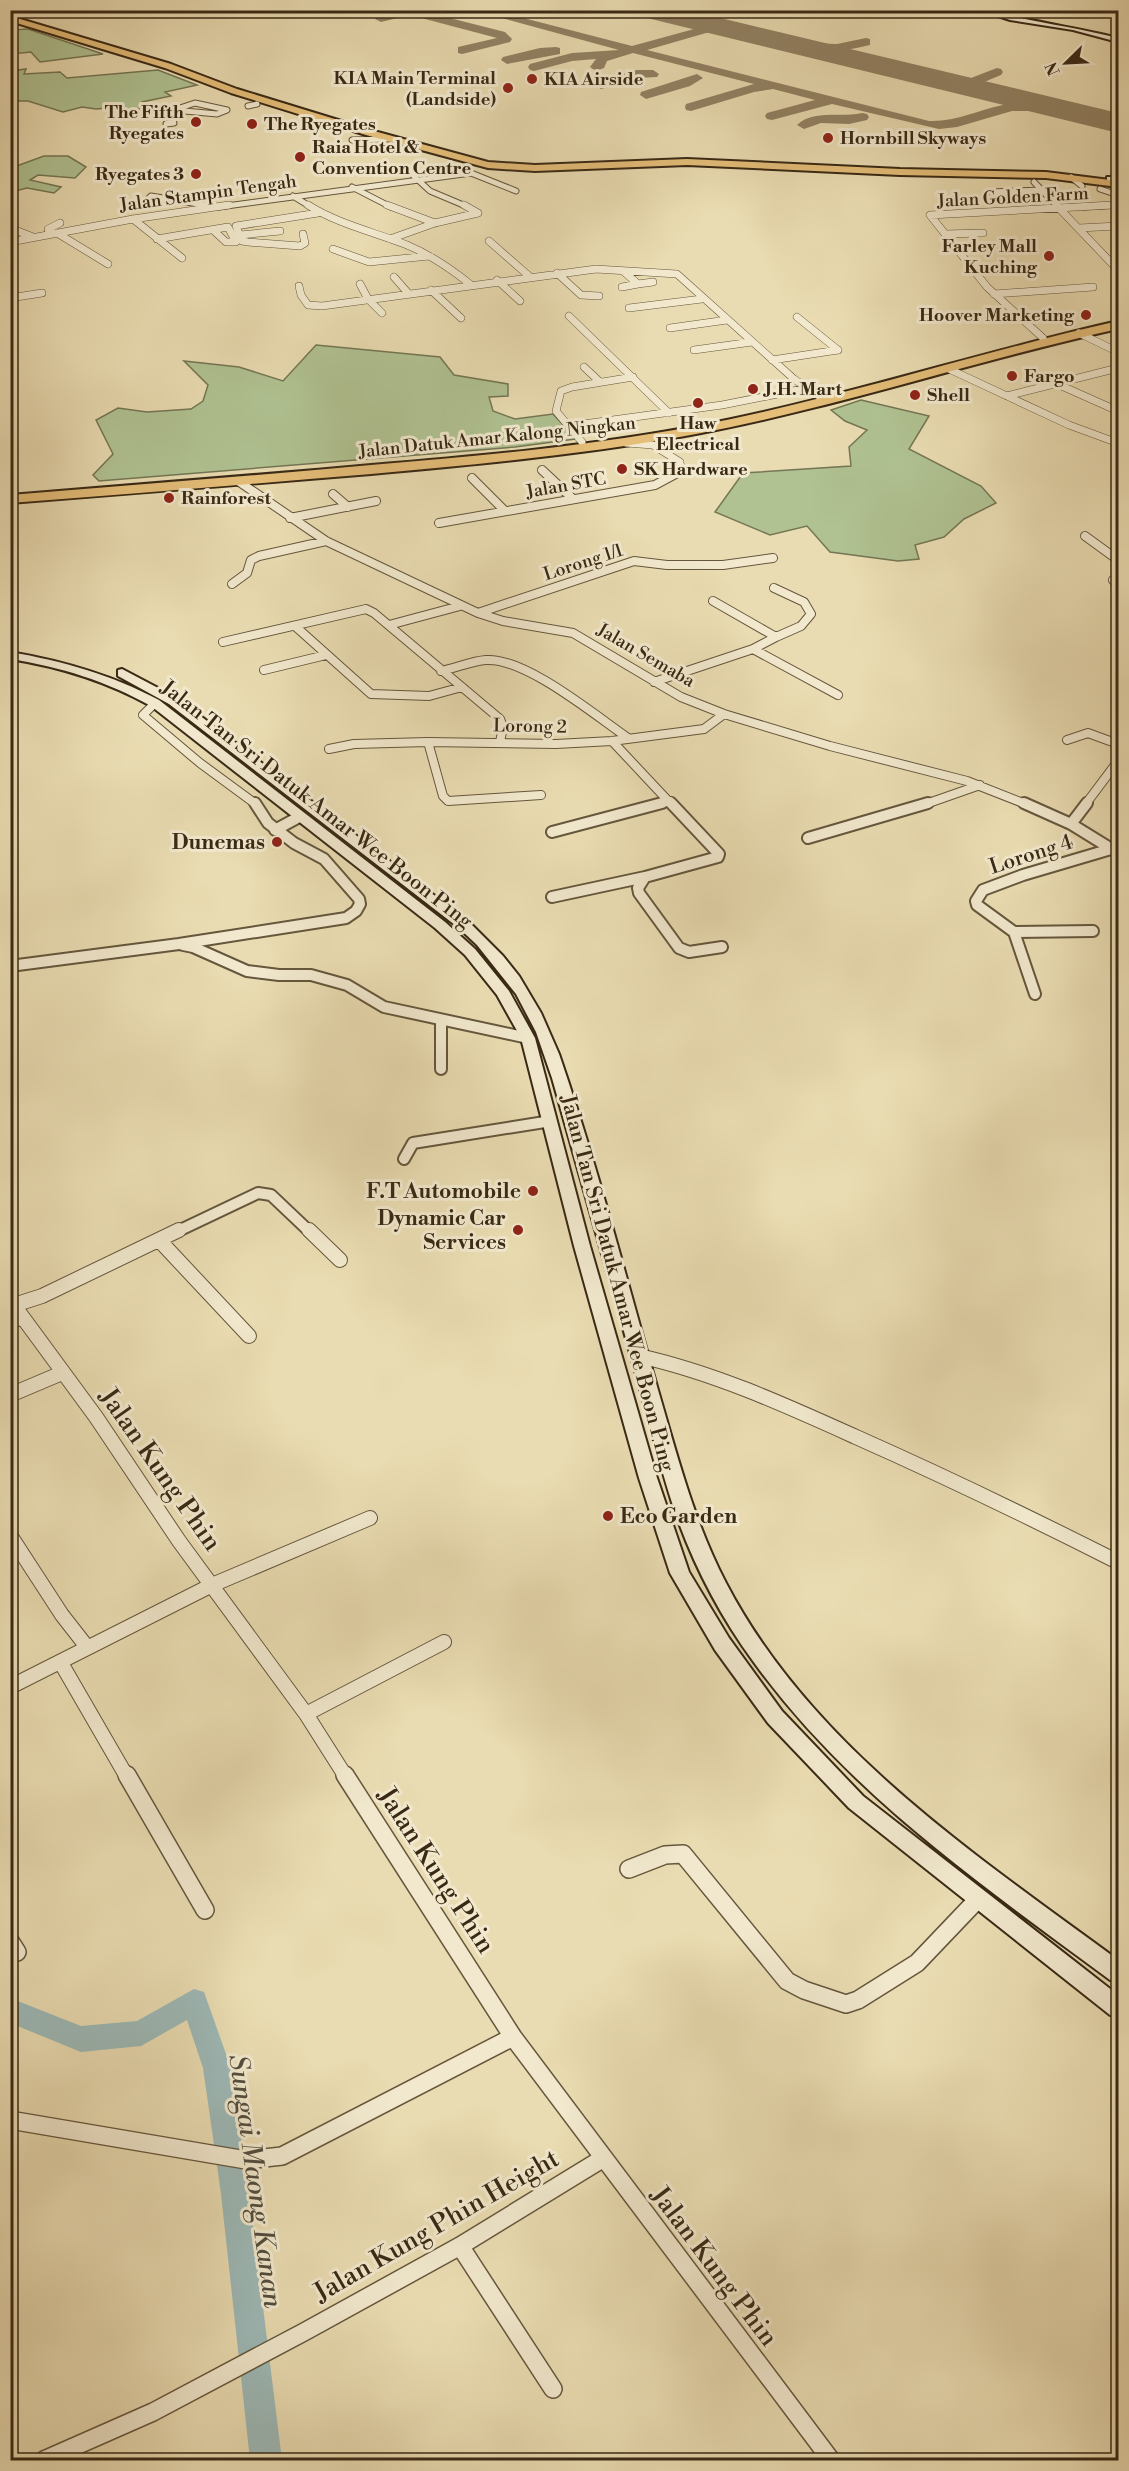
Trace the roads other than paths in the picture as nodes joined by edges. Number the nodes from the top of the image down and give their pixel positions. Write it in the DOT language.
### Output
graph roads {
  1 [pos="983,10"];
  2 [pos="10,13"];
  3 [pos="10,18"];
  4 [pos="1119,40"];
  5 [pos="234,80"];
  6 [pos="255,95"];
  7 [pos="300,100"];
  8 [pos="281,105"];
  9 [pos="248,106"];
  10 [pos="227,110"];
  11 [pos="370,133"];
  12 [pos="418,135"];
  13 [pos="391,139"];
  14 [pos="440,142"];
  15 [pos="420,147"];
  16 [pos="508,154"];
  17 [pos="489,156"];
  18 [pos="461,159"];
  19 [pos="519,163"];
  20 [pos="404,167"];
  21 [pos="1062,178"];
  22 [pos="414,179"];
  23 [pos="1116,181"];
  24 [pos="1034,182"];
  25 [pos="1082,186"];
  26 [pos="352,187"];
  27 [pos="1100,189"];
  28 [pos="1041,190"];
  29 [pos="516,191"];
  30 [pos="989,192"];
  31 [pos="1119,195"];
  32 [pos="293,196"];
  33 [pos="167,198"];
  34 [pos="1119,205"];
  35 [pos="214,208"];
  36 [pos="1061,209"];
  37 [pos="318,213"];
  38 [pos="133,219"];
  39 [pos="60,222"];
  40 [pos="435,223"];
  41 [pos="1119,226"];
  42 [pos="10,228"];
  43 [pos="1079,228"];
  44 [pos="213,230"];
  45 [pos="280,231"];
  46 [pos="54,233"];
  47 [pos="983,233"];
  48 [pos="303,234"];
  49 [pos="945,234"];
  50 [pos="240,235"];
  51 [pos="34,237"];
  52 [pos="157,239"];
  53 [pos="390,239"];
  54 [pos="489,241"];
  55 [pos="10,242"];
  56 [pos="333,249"];
  57 [pos="430,255"];
  58 [pos="182,258"];
  59 [pos="108,264"];
  60 [pos="623,271"];
  61 [pos="1117,272"];
  62 [pos="557,273"];
  63 [pos="394,276"];
  64 [pos="529,276"];
  65 [pos="497,280"];
  66 [pos="654,282"];
  67 [pos="360,284"];
  68 [pos="470,284"];
  69 [pos="638,284"];
  70 [pos="299,286"];
  71 [pos="622,286"];
  72 [pos="1089,287"];
  73 [pos="431,290"];
  74 [pos="42,293"];
  75 [pos="408,293"];
  76 [pos="994,294"];
  77 [pos="599,296"];
  78 [pos="10,298"];
  79 [pos="702,299"];
  80 [pos="368,300"];
  81 [pos="520,301"];
  82 [pos="629,308"];
  83 [pos="382,313"];
  84 [pos="569,316"];
  85 [pos="797,317"];
  86 [pos="461,318"];
  87 [pos="727,320"];
  88 [pos="1119,323"];
  89 [pos="670,328"];
  90 [pos="1078,331"];
  91 [pos="1043,338"];
  92 [pos="752,342"];
  93 [pos="694,350"];
  94 [pos="1119,352"];
  95 [pos="772,360"];
  96 [pos="584,367"];
  97 [pos="1119,368"];
  98 [pos="949,369"];
  99 [pos="633,377"];
  100 [pos="600,382"];
  101 [pos="1055,383"];
  102 [pos="818,392"];
  103 [pos="1007,396"];
  104 [pos="1119,411"];
  105 [pos="669,412"];
  106 [pos="569,426"];
  107 [pos="694,430"];
  108 [pos="582,442"];
  109 [pos="1119,443"];
  110 [pos="613,444"];
  111 [pos="653,446"];
  112 [pos="440,459"];
  113 [pos="542,470"];
  114 [pos="472,478"];
  115 [pos="238,481"];
  116 [pos="10,494"];
  117 [pos="333,494"];
  118 [pos="10,499"];
  119 [pos="573,499"];
  120 [pos="376,501"];
  121 [pos="348,507"];
  122 [pos="505,511"];
  123 [pos="290,518"];
  124 [pos="439,523"];
  125 [pos="1084,536"];
  126 [pos="326,541"];
  127 [pos="773,558"];
  128 [pos="1119,560"];
  129 [pos="1119,578"];
  130 [pos="232,584"];
  131 [pos="1119,586"];
  132 [pos="774,588"];
  133 [pos="713,601"];
  134 [pos="460,606"];
  135 [pos="478,613"];
  136 [pos="389,625"];
  137 [pos="295,626"];
  138 [pos="776,637"];
  139 [pos="223,642"];
  140 [pos="10,646"];
  141 [pos="753,649"];
  142 [pos="10,655"];
  143 [pos="326,655"];
  144 [pos="264,670"];
  145 [pos="441,670"];
  146 [pos="654,682"];
  147 [pos="462,687"];
  148 [pos="838,695"];
  149 [pos="155,704"];
  150 [pos="724,714"];
  151 [pos="628,738"];
  152 [pos="1067,740"];
  153 [pos="612,741"];
  154 [pos="428,742"];
  155 [pos="500,742"];
  156 [pos="1119,744"];
  157 [pos="329,749"];
  158 [pos="1117,766"];
  159 [pos="980,785"];
  160 [pos="541,795"];
  161 [pos="670,801"];
  162 [pos="299,817"];
  163 [pos="1071,824"];
  164 [pos="276,830"];
  165 [pos="552,832"];
  166 [pos="808,838"];
  167 [pos="1115,851"];
  168 [pos="645,877"];
  169 [pos="552,897"];
  170 [pos="1093,931"];
  171 [pos="1014,932"];
  172 [pos="179,944"];
  173 [pos="722,947"];
  174 [pos="10,966"];
  175 [pos="1035,994"];
  176 [pos="441,1021"];
  177 [pos="528,1038"];
  178 [pos="441,1069"];
  179 [pos="551,1121"];
  180 [pos="404,1159"];
  181 [pos="159,1240"];
  182 [pos="340,1260"];
  183 [pos="14,1311"];
  184 [pos="249,1336"];
  185 [pos="639,1356"];
  186 [pos="62,1373"];
  187 [pos="10,1395"];
  188 [pos="370,1518"];
  189 [pos="10,1535"];
  190 [pos="1119,1562"];
  191 [pos="212,1585"];
  192 [pos="444,1642"];
  193 [pos="87,1647"];
  194 [pos="61,1663"];
  195 [pos="10,1686"];
  196 [pos="306,1714"];
  197 [pos="629,1869"];
  198 [pos="978,1899"];
  199 [pos="205,1910"];
  200 [pos="1119,1973"];
  201 [pos="1119,2008"];
  202 [pos="513,2037"];
  203 [pos="10,2120"];
  204 [pos="602,2159"];
  205 [pos="460,2246"];
  206 [pos="553,2389"];
  207 [pos="44,2460"];
  208 [pos="831,2460"];
  1 -- 4 [label="main road"];
  2 -- 5 [label="highway"];
  3 -- 6 [label="highway"];
  6 -- 8 [label="highway"];
  6 -- 9 [label="street"];
  7 -- 8 [label="highway"];
  8 -- 11 [label="highway"];
  10 -- 10 [label="street"];
  11 -- 13 [label="highway"];
  11 -- 13 [label="street"];
  12 -- 14 [label="highway"];
  13 -- 15 [label="highway"];
  14 -- 15 [label="highway"];
  14 -- 17 [label="highway"];
  15 -- 18 [label="highway"];
  16 -- 19 [label="highway"];
  17 -- 18 [label="highway"];
  17 -- 19 [label="highway"];
  18 -- 21 [label="highway"];
  19 -- 23 [label="highway"];
  20 -- 22 [label="street"];
  21 -- 23 [label="highway"];
  21 -- 25 [label="street"];
  22 -- 26 [label="street, Jalan Stampin Tengah"];
  22 -- 29 [label="street, Jalan Stampin Tengah"];
  22 -- 40 [label="street"];
  24 -- 28 [label="street"];
  26 -- 32 [label="street, Jalan Stampin Tengah"];
  26 -- 40 [label="street"];
  27 -- 31 [label="street"];
  28 -- 30 [label="street"];
  28 -- 36 [label="street"];
  32 -- 35 [label="street, Jalan Stampin Tengah"];
  32 -- 37 [label="street"];
  33 -- 35 [label="street"];
  34 -- 36 [label="street, Jalan Golden Farm"];
  35 -- 38 [label="street, Jalan Stampin Tengah"];
  36 -- 43 [label="street"];
  36 -- 49 [label="street, Jalan Golden Farm"];
  37 -- 50 [label="street"];
  37 -- 53 [label="street"];
  38 -- 46 [label="street, Jalan Stampin Tengah"];
  38 -- 52 [label="street"];
  39 -- 46 [label="street"];
  40 -- 53 [label="street"];
  41 -- 43 [label="street"];
  42 -- 51 [label="street"];
  43 -- 61 [label="street"];
  44 -- 52 [label="street"];
  45 -- 50 [label="street"];
  46 -- 51 [label="street, Jalan Stampin Tengah"];
  46 -- 59 [label="street"];
  47 -- 49 [label="street"];
  48 -- 50 [label="street"];
  49 -- 76 [label="street, Jalan Golden Farm"];
  51 -- 55 [label="street, Jalan Stampin Tengah"];
  52 -- 58 [label="street"];
  53 -- 57 [label="street"];
  54 -- 64 [label="street"];
  56 -- 57 [label="street"];
  57 -- 68 [label="street"];
  60 -- 62 [label="street"];
  60 -- 69 [label="street"];
  60 -- 79 [label="street"];
  62 -- 64 [label="street"];
  62 -- 77 [label="street"];
  63 -- 75 [label="street"];
  64 -- 65 [label="street"];
  65 -- 68 [label="street"];
  65 -- 81 [label="street"];
  66 -- 69 [label="street"];
  67 -- 80 [label="street"];
  68 -- 73 [label="street"];
  69 -- 71 [label="street"];
  70 -- 80 [label="street"];
  72 -- 76 [label="street"];
  73 -- 75 [label="street"];
  73 -- 86 [label="street"];
  74 -- 78 [label="street"];
  75 -- 80 [label="street"];
  76 -- 91 [label="street, Jalan Golden Farm"];
  79 -- 82 [label="street"];
  79 -- 87 [label="street"];
  80 -- 83 [label="street"];
  84 -- 99 [label="street"];
  85 -- 95 [label="street"];
  87 -- 89 [label="street"];
  87 -- 92 [label="street"];
  88 -- 90 [label="highway"];
  88 -- 90 [label="highway, Jalan Datuk Amar Kalong Ningkan"];
  90 -- 91 [label="highway, Jalan Datuk Amar Kalong Ningkan"];
  90 -- 94 [label="street"];
  90 -- 98 [label="highway, Jalan Datuk Amar Kalong Ningkan"];
  91 -- 102 [label="highway, Jalan Datuk Amar Kalong Ningkan"];
  92 -- 93 [label="street"];
  92 -- 95 [label="street"];
  95 -- 102 [label="street"];
  96 -- 100 [label="street"];
  97 -- 101 [label="street"];
  98 -- 103 [label="street"];
  98 -- 107 [label="highway, Jalan Datuk Amar Kalong Ningkan"];
  99 -- 100 [label="street"];
  99 -- 105 [label="street"];
  100 -- 106 [label="street"];
  101 -- 103 [label="street"];
  101 -- 104 [label="street"];
  102 -- 105 [label="street"];
  102 -- 108 [label="highway, Jalan Datuk Amar Kalong Ningkan"];
  103 -- 109 [label="street"];
  105 -- 106 [label="street"];
  106 -- 108 [label="street"];
  107 -- 110 [label="highway, Jalan Datuk Amar Kalong Ningkan"];
  107 -- 111 [label="street"];
  108 -- 112 [label="highway, Jalan Datuk Amar Kalong Ningkan"];
  110 -- 111 [label="street"];
  110 -- 112 [label="highway, Jalan Datuk Amar Kalong Ningkan"];
  111 -- 119 [label="street, Jalan STC"];
  112 -- 115 [label="highway, Jalan Datuk Amar Kalong Ningkan"];
  112 -- 116 [label="highway, Jalan Datuk Amar Kalong Ningkan"];
  113 -- 119 [label="street"];
  114 -- 122 [label="street"];
  115 -- 118 [label="highway, Jalan Datuk Amar Kalong Ningkan"];
  115 -- 123 [label="street, Jalan Semaba"];
  117 -- 121 [label="street"];
  119 -- 122 [label="street, Jalan STC"];
  120 -- 121 [label="street"];
  121 -- 123 [label="street"];
  122 -- 124 [label="street, Jalan STC"];
  123 -- 126 [label="street, Jalan Semaba"];
  125 -- 128 [label="street"];
  126 -- 130 [label="street"];
  126 -- 134 [label="street, Jalan Semaba"];
  127 -- 135 [label="street, Lorong 1/1"];
  129 -- 131 [label="street"];
  132 -- 138 [label="street"];
  133 -- 138 [label="street"];
  134 -- 135 [label="street, Jalan Semaba"];
  134 -- 136 [label="street"];
  135 -- 146 [label="street, Jalan Semaba"];
  136 -- 137 [label="street"];
  136 -- 145 [label="street"];
  137 -- 139 [label="street"];
  137 -- 143 [label="street"];
  138 -- 141 [label="street"];
  140 -- 185 [label="main road, Jalan Tan Sri Datuk Amar Wee Boon Ping"];
  141 -- 146 [label="street"];
  141 -- 148 [label="street"];
  142 -- 149 [label="main road, Jalan Tan Sri Datuk Amar Wee Boon Ping"];
  143 -- 144 [label="street"];
  143 -- 147 [label="street"];
  145 -- 147 [label="street"];
  145 -- 151 [label="street"];
  146 -- 150 [label="street, Jalan Semaba"];
  147 -- 155 [label="street"];
  149 -- 162 [label="main road, Jalan Tan Sri Datuk Amar Wee Boon Ping"];
  149 -- 164 [label="street"];
  150 -- 151 [label="street, Lorong 2"];
  150 -- 159 [label="street, Jalan Semaba"];
  151 -- 153 [label="street, Lorong 2"];
  152 -- 156 [label="street"];
  153 -- 155 [label="street, Lorong 2"];
  153 -- 161 [label="street"];
  154 -- 155 [label="street, Lorong 2"];
  154 -- 157 [label="street, Lorong 2"];
  154 -- 160 [label="street"];
  158 -- 163 [label="street"];
  159 -- 163 [label="street, Jalan Semaba"];
  159 -- 166 [label="street"];
  161 -- 165 [label="street"];
  161 -- 168 [label="street"];
  162 -- 164 [label="street"];
  162 -- 177 [label="main road, Jalan Tan Sri Datuk Amar Wee Boon Ping"];
  163 -- 167 [label="street, Jalan Semaba"];
  164 -- 172 [label="street"];
  167 -- 171 [label="street, Lorong 4"];
  168 -- 169 [label="street"];
  168 -- 173 [label="street"];
  170 -- 171 [label="street"];
  171 -- 175 [label="street"];
  172 -- 174 [label="street"];
  172 -- 176 [label="street"];
  176 -- 177 [label="street"];
  176 -- 178 [label="street"];
  177 -- 179 [label="main road, Jalan Tan Sri Datuk Amar Wee Boon Ping"];
  179 -- 180 [label="street"];
  179 -- 198 [label="main road, Jalan Tan Sri Datuk Amar Wee Boon Ping"];
  181 -- 182 [label="street"];
  181 -- 183 [label="street"];
  181 -- 184 [label="street"];
  183 -- 186 [label="street, Jalan Kung Phin"];
  185 -- 190 [label="street"];
  185 -- 200 [label="main road, Jalan Tan Sri Datuk Amar Wee Boon Ping"];
  186 -- 187 [label="street"];
  186 -- 191 [label="street, Jalan Kung Phin"];
  188 -- 191 [label="street"];
  189 -- 193 [label="street"];
  191 -- 193 [label="street"];
  191 -- 196 [label="street, Jalan Kung Phin"];
  192 -- 196 [label="street"];
  193 -- 194 [label="street"];
  194 -- 195 [label="street"];
  194 -- 199 [label="street"];
  196 -- 202 [label="street, Jalan Kung Phin"];
  197 -- 198 [label="street"];
  198 -- 201 [label="main road, Jalan Tan Sri Datuk Amar Wee Boon Ping"];
  202 -- 203 [label="street"];
  202 -- 204 [label="street, Jalan Kung Phin"];
  204 -- 205 [label="street, Jalan Kung Phin Height"];
  204 -- 208 [label="street, Jalan Kung Phin"];
  205 -- 206 [label="street"];
  205 -- 207 [label="street, Jalan Kung Phin Height"];
}
